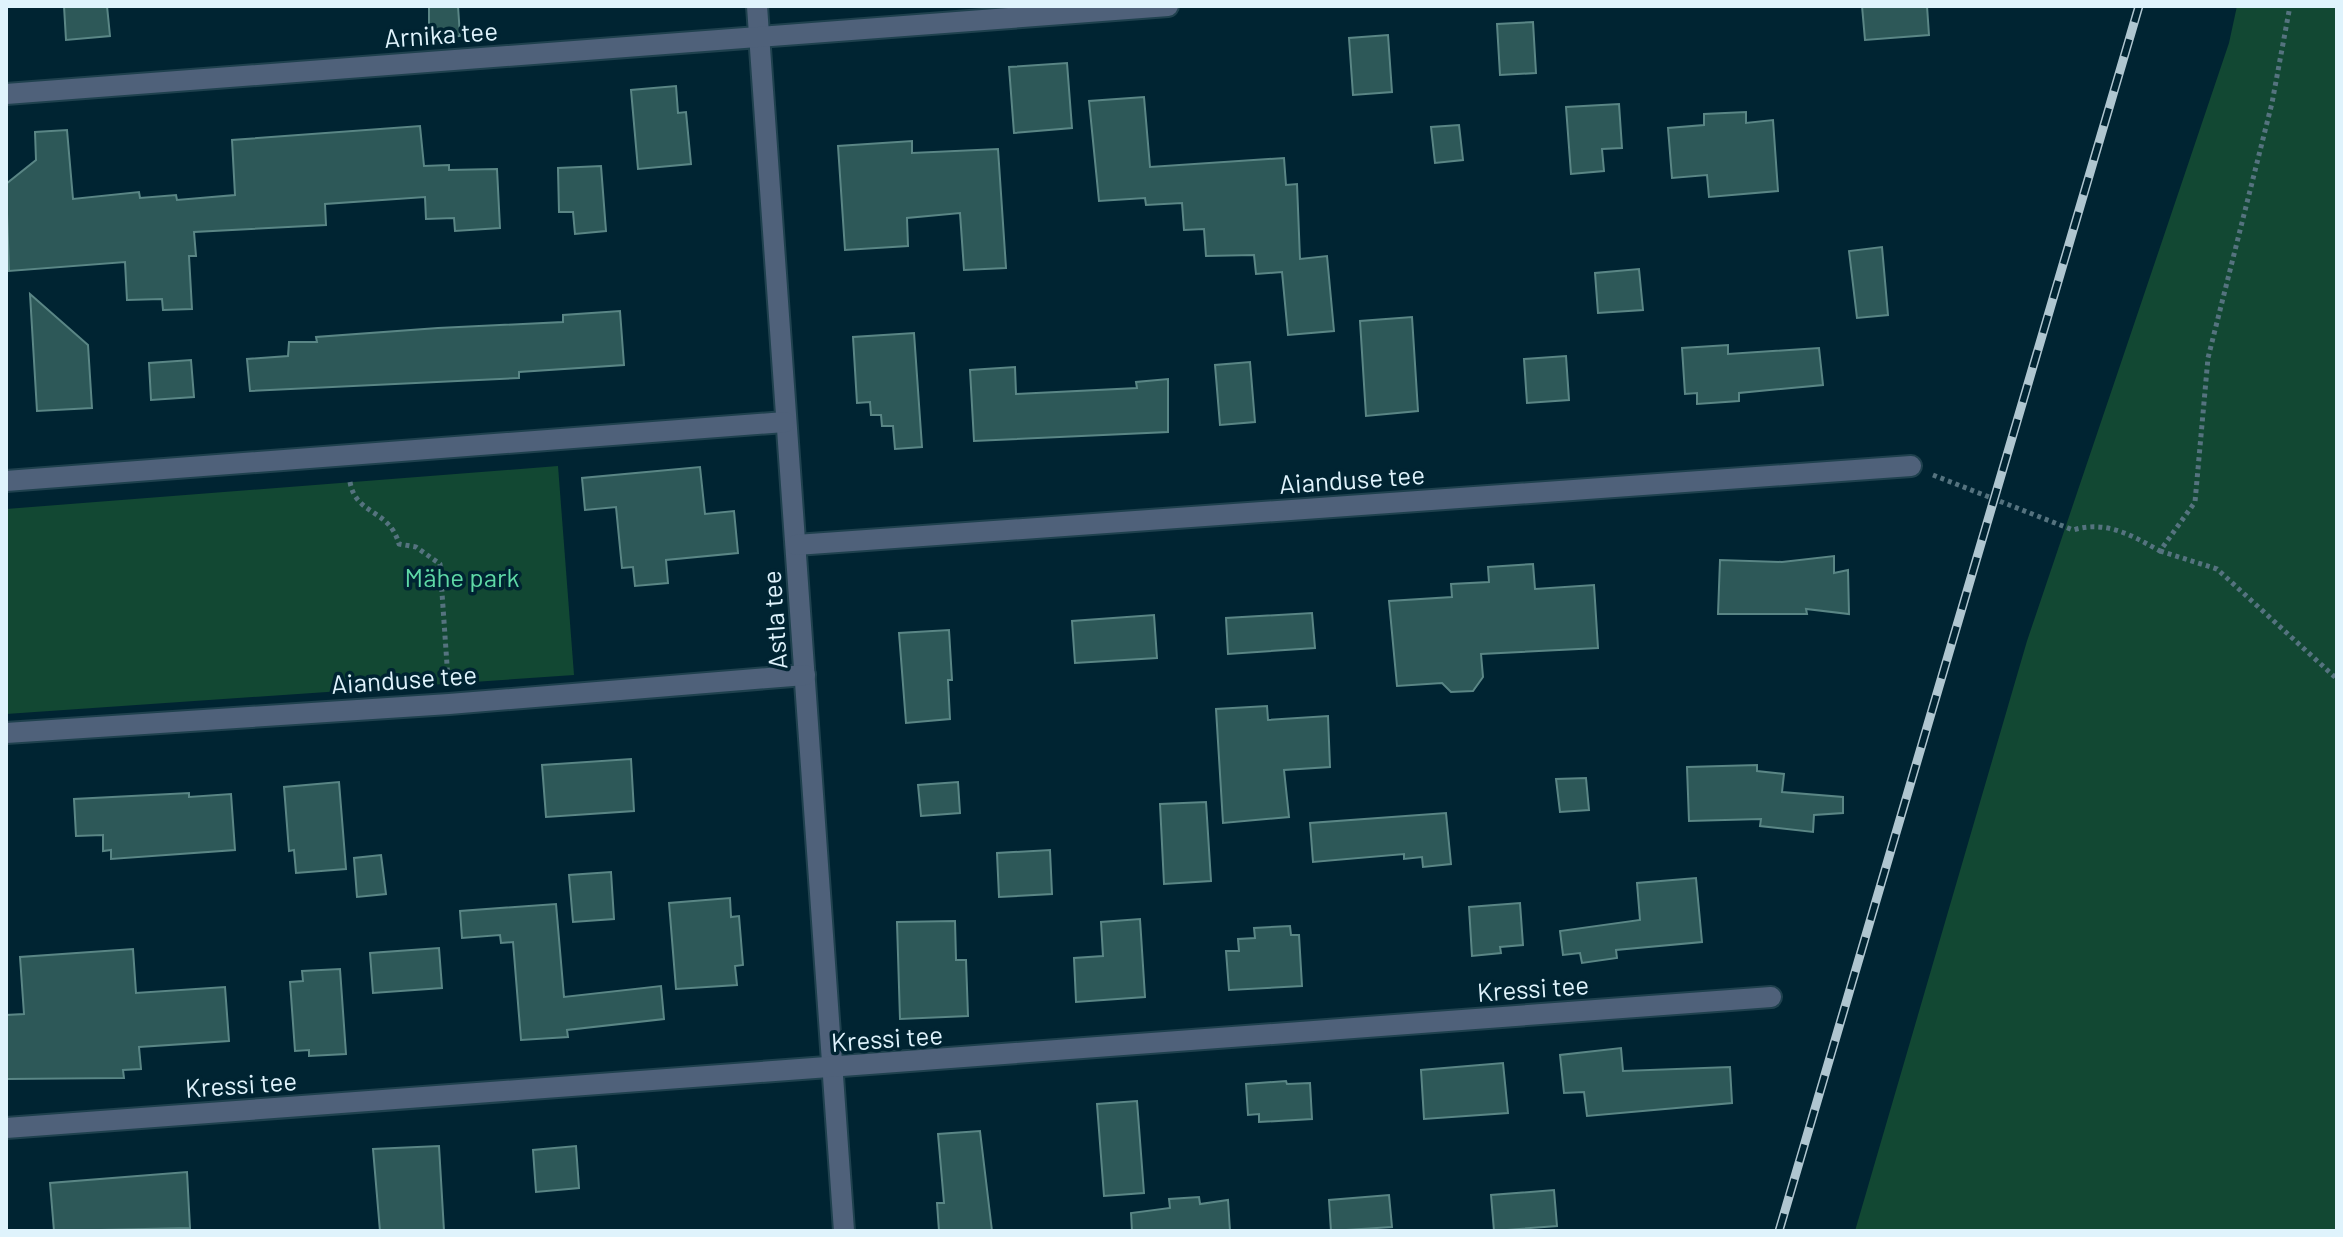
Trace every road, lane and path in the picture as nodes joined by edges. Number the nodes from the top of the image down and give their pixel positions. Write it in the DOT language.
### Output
graph roads {
  1 [pos="757,6"];
  2 [pos="1168,6"];
  3 [pos="2290,6"];
  4 [pos="759,37"];
  5 [pos="6,94"];
  6 [pos="785,422"];
  7 [pos="346,457"];
  8 [pos="1911,466"];
  9 [pos="6,481"];
  10 [pos="796,545"];
  11 [pos="2160,551"];
  12 [pos="805,675"];
  13 [pos="2337,679"];
  14 [pos="449,704"];
  15 [pos="6,733"];
  16 [pos="1771,997"];
  17 [pos="833,1069"];
  18 [pos="6,1128"];
  19 [pos="844,1231"];
  1 -- 4 [label="street, Astla tee"];
  2 -- 4 [label="street, Arnika tee"];
  3 -- 11 [label="path"];
  4 -- 5 [label="street, Arnika tee"];
  4 -- 6 [label="street, Astla tee"];
  6 -- 7 [label="street"];
  6 -- 10 [label="street, Astla tee"];
  7 -- 9 [label="street"];
  7 -- 14 [label="path"];
  8 -- 10 [label="street, Aianduse tee"];
  8 -- 11 [label="path"];
  10 -- 12 [label="street, Astla tee"];
  11 -- 13 [label="path"];
  12 -- 14 [label="street, Aianduse tee"];
  12 -- 17 [label="street, Astla tee"];
  14 -- 15 [label="street, Aianduse tee"];
  16 -- 17 [label="street, Kressi tee"];
  17 -- 18 [label="street, Kressi tee"];
  17 -- 19 [label="street, Astla tee"];
}
